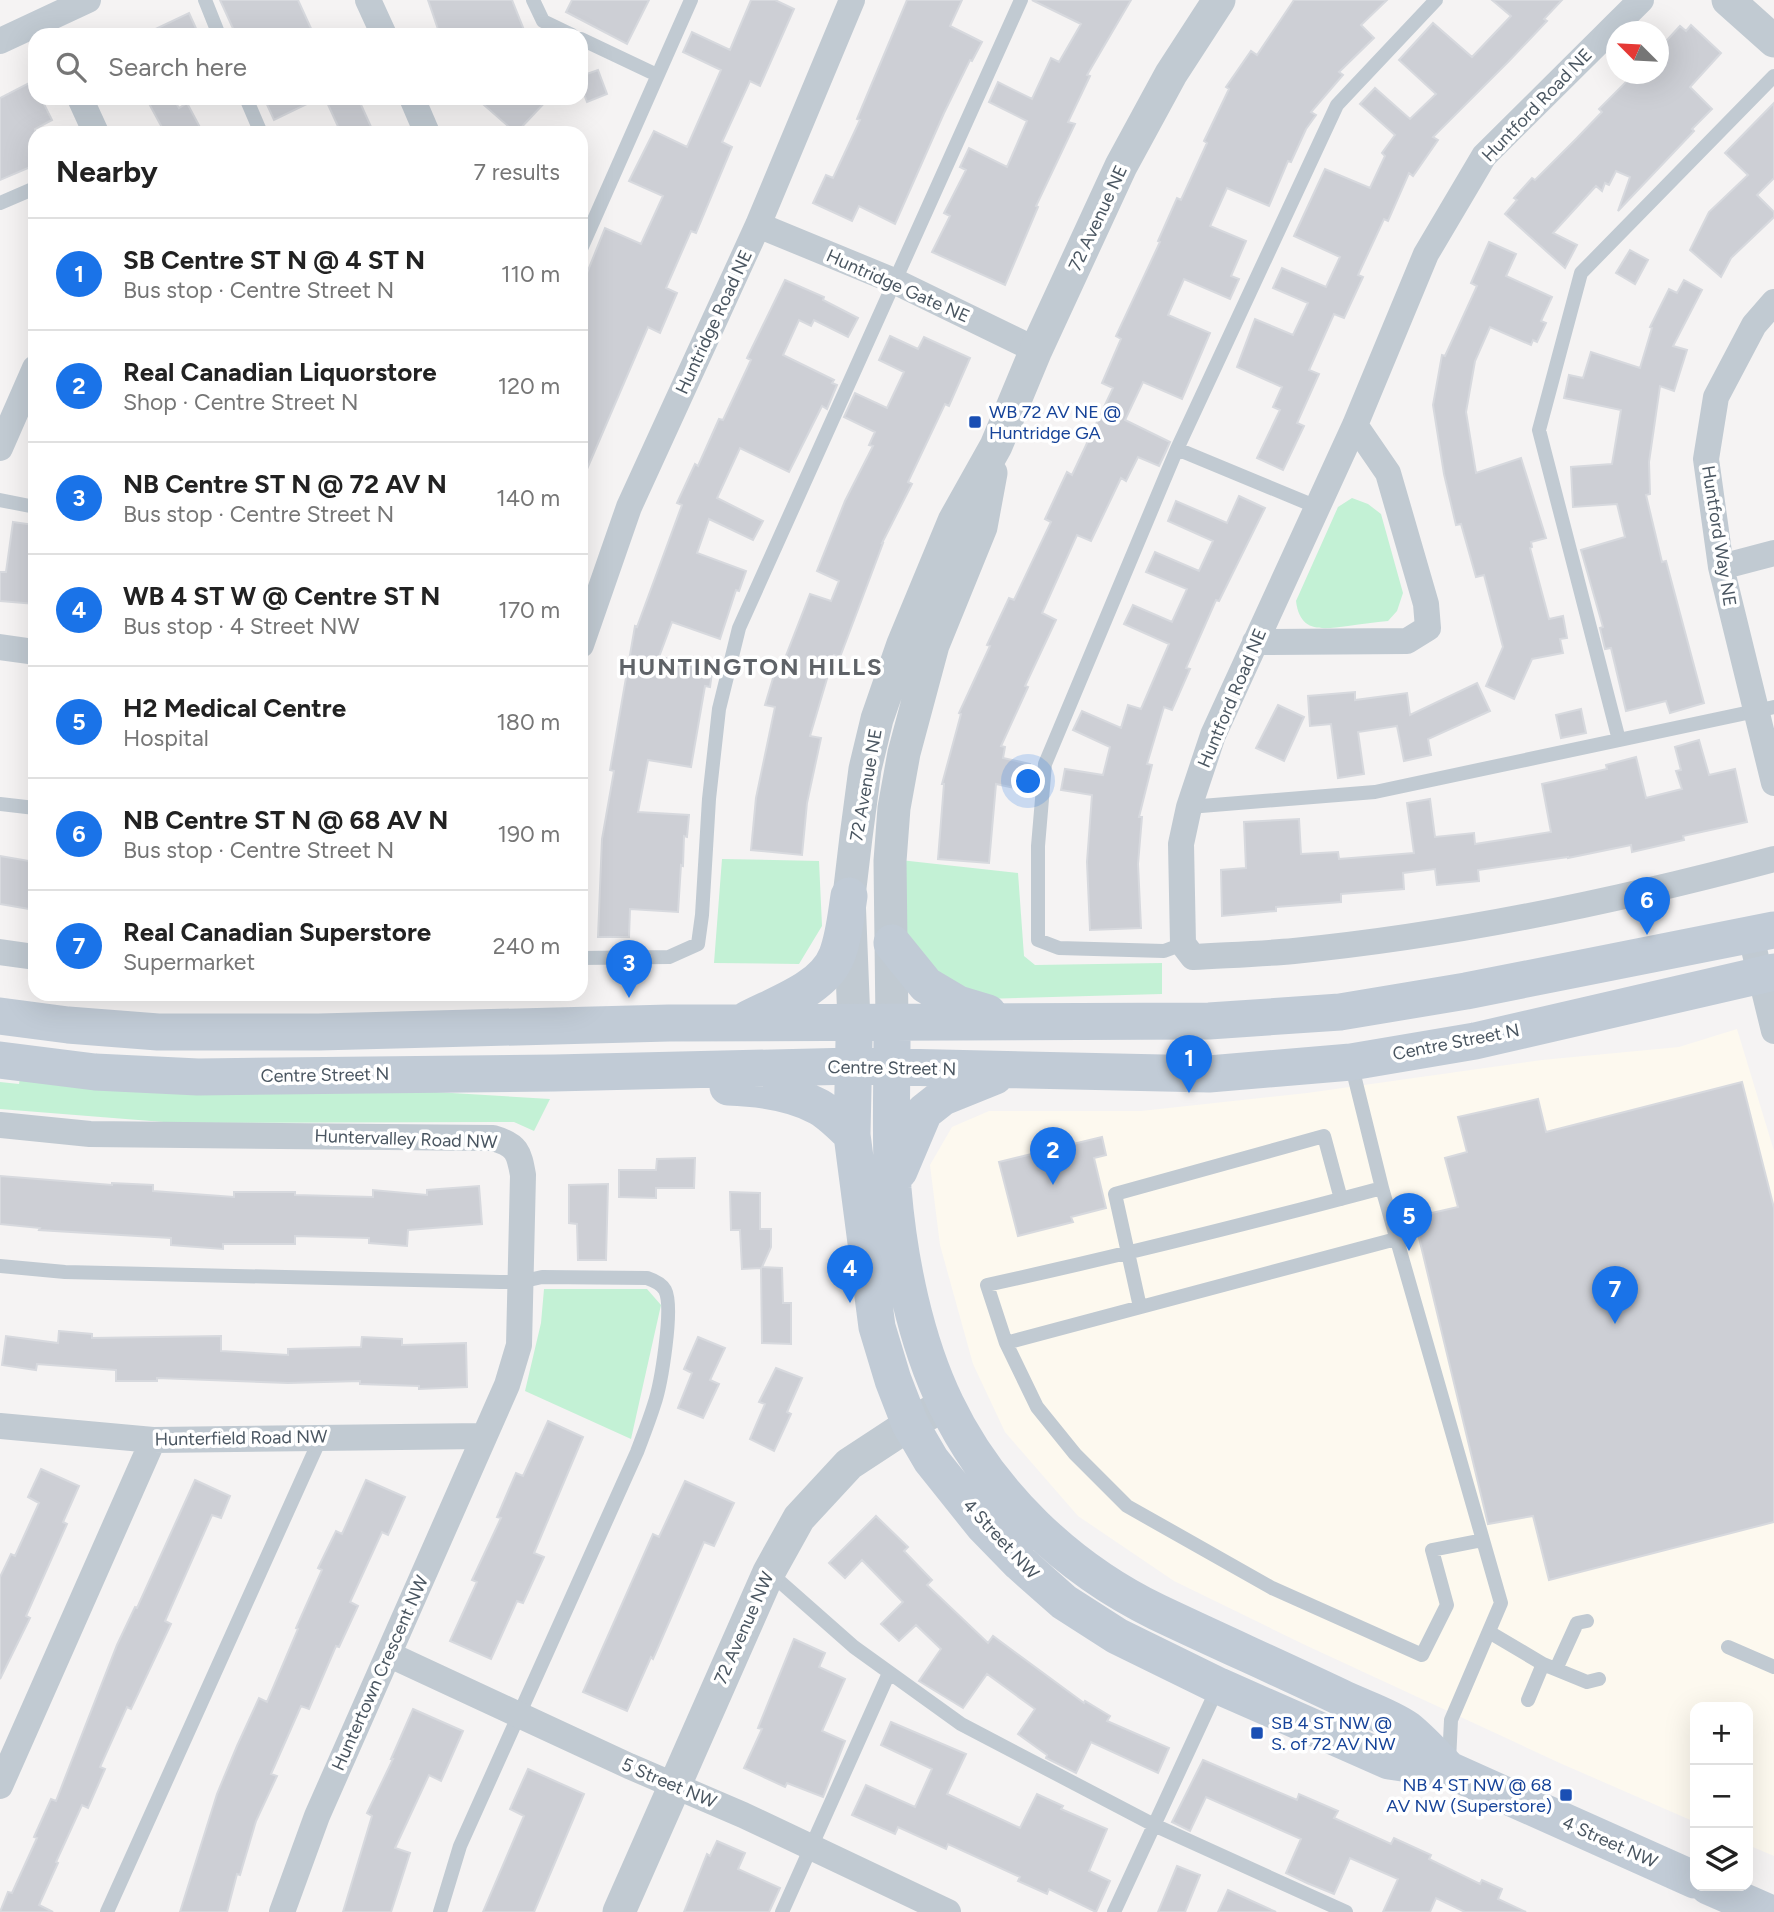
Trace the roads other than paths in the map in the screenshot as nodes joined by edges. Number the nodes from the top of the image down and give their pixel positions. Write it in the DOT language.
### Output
graph roads {
  1 [pos="88,0"];
  2 [pos="205,0"];
  3 [pos="368,0"];
  4 [pos="533,0"];
  5 [pos="691,0"];
  6 [pos="852,0"];
  7 [pos="1021,0"];
  8 [pos="1219,0"];
  9 [pos="1436,0"];
  10 [pos="1641,0"];
  11 [pos="1728,0"];
  12 [pos="48,28"];
  13 [pos="216,28"];
  14 [pos="381,28"];
  15 [pos="558,28"];
  16 [pos="28,33"];
  17 [pos="0,41"];
  18 [pos="1774,41"];
  19 [pos="588,42"];
  20 [pos="657,75"];
  21 [pos="1774,76"];
  22 [pos="83,105"];
  23 [pos="249,105"];
  24 [pos="415,105"];
  25 [pos="93,126"];
  26 [pos="258,126"];
  27 [pos="424,126"];
  28 [pos="28,191"];
  29 [pos="0,203"];
  30 [pos="758,225"];
  31 [pos="588,233"];
  32 [pos="894,281"];
  33 [pos="1774,302"];
  34 [pos="1036,350"];
  35 [pos="28,384"];
  36 [pos="1355,425"];
  37 [pos="996,446"];
  38 [pos="0,448"];
  39 [pos="1177,449"];
  40 [pos="0,500"];
  41 [pos="28,506"];
  42 [pos="1317,508"];
  43 [pos="1774,554"];
  44 [pos="1721,567"];
  45 [pos="588,625"];
  46 [pos="1255,642"];
  47 [pos="0,647"];
  48 [pos="28,651"];
  49 [pos="1765,710"];
  50 [pos="1619,740"];
  51 [pos="1774,783"];
  52 [pos="0,804"];
  53 [pos="28,807"];
  54 [pos="1189,807"];
  55 [pos="1774,859"];
  56 [pos="849,896"];
  57 [pos="1762,931"];
  58 [pos="892,943"];
  59 [pos="1183,944"];
  60 [pos="0,952"];
  61 [pos="28,956"];
  62 [pos="588,958"];
  63 [pos="1767,974"];
  64 [pos="0,1016"];
  65 [pos="741,1022"];
  66 [pos="853,1022"];
  67 [pos="892,1022"];
  68 [pos="1001,1022"];
  69 [pos="1774,1031"];
  70 [pos="0,1060"];
  71 [pos="1351,1062"];
  72 [pos="854,1066"];
  73 [pos="892,1066"];
  74 [pos="1007,1070"];
  75 [pos="554,1073"];
  76 [pos="0,1125"];
  77 [pos="852,1135"];
  78 [pos="1382,1188"];
  79 [pos="893,1189"];
  80 [pos="1341,1199"];
  81 [pos="1396,1239"];
  82 [pos="1127,1254"];
  83 [pos="0,1266"];
  84 [pos="520,1282"];
  85 [pos="1140,1307"];
  86 [pos="1006,1343"];
  87 [pos="946,1404"];
  88 [pos="910,1424"];
  89 [pos="0,1426"];
  90 [pos="483,1436"];
  91 [pos="321,1437"];
  92 [pos="153,1440"];
  93 [pos="1483,1540"];
  94 [pos="769,1572"];
  95 [pos="1587,1621"];
  96 [pos="1489,1632"];
  97 [pos="1728,1647"];
  98 [pos="390,1655"];
  99 [pos="1550,1667"];
  100 [pos="1774,1667"];
  101 [pos="889,1672"];
  102 [pos="1599,1679"];
  103 [pos="1219,1686"];
  104 [pos="1528,1700"];
  105 [pos="517,1716"];
  106 [pos="1449,1770"];
  107 [pos="0,1786"];
  108 [pos="674,1786"];
  109 [pos="1154,1825"];
  110 [pos="810,1847"];
  111 [pos="1690,1878"];
  112 [pos="1719,1891"];
  113 [pos="107,1912"];
  114 [pos="282,1912"];
  115 [pos="440,1912"];
  116 [pos="619,1912"];
  117 [pos="782,1912"];
  118 [pos="947,1912"];
  119 [pos="1114,1912"];
  120 [pos="1346,1912"];
  121 [pos="1767,1912"];
  1 -- 12 [label="street"];
  2 -- 13 [label="lane"];
  3 -- 14 [label="street"];
  4 -- 15 [label="lane"];
  5 -- 20 [label="lane"];
  6 -- 30 [label="street, Huntridge Road NE"];
  7 -- 32 [label="lane"];
  8 -- 34 [label="street, 72 Avenue NE"];
  9 -- 39 [label="lane"];
  10 -- 36 [label="street, Huntford Road NE"];
  11 -- 18 [label="street"];
  16 -- 17 [label="street"];
  19 -- 20 [label="lane"];
  20 -- 31 [label="lane"];
  21 -- 50 [label="lane"];
  22 -- 25 [label="street"];
  23 -- 26 [label="lane"];
  24 -- 27 [label="street"];
  28 -- 29 [label="lane"];
  30 -- 32 [label="street, Huntridge Gate NE"];
  30 -- 45 [label="street, Huntridge Road NE"];
  32 -- 34 [label="street, Huntridge Gate NE"];
  32 -- 62 [label="lane"];
  33 -- 44 [label="street, Huntford Way NE"];
  34 -- 37 [label="street, 72 Avenue NE"];
  35 -- 38 [label="street"];
  36 -- 42 [label="street, Huntford Road NE"];
  36 -- 46 [label="street"];
  37 -- 56 [label="street, 72 Avenue NE"];
  37 -- 58 [label="street, 72 Avenue NE"];
  39 -- 42 [label="lane"];
  39 -- 59 [label="lane"];
  40 -- 41 [label="lane"];
  42 -- 46 [label="street, Huntford Road NE"];
  43 -- 44 [label="street"];
  44 -- 49 [label="street, Huntford Way NE"];
  46 -- 54 [label="street, Huntford Road NE"];
  47 -- 48 [label="street"];
  49 -- 50 [label="lane"];
  49 -- 51 [label="street, Huntford Way NE"];
  50 -- 54 [label="lane"];
  52 -- 53 [label="lane"];
  54 -- 59 [label="street, Huntford Road NE"];
  55 -- 59 [label="street"];
  56 -- 65 [label="main road"];
  56 -- 66 [label="street, 72 Avenue NE"];
  57 -- 63 [label="street"];
  57 -- 68 [label="main road"];
  58 -- 67 [label="street, 72 Avenue NE"];
  58 -- 68 [label="main road"];
  60 -- 61 [label="street"];
  63 -- 69 [label="street"];
  63 -- 71 [label="main road, Centre Street N"];
  64 -- 65 [label="main road"];
  65 -- 66 [label="main road"];
  66 -- 67 [label="main road"];
  66 -- 72 [label="main road, 72 Avenue NE"];
  67 -- 68 [label="main road"];
  67 -- 73 [label="main road, 72 Avenue NE"];
  70 -- 75 [label="main road, Centre Street N"];
  71 -- 74 [label="main road, Centre Street N"];
  71 -- 78 [label="lane"];
  72 -- 73 [label="main road, Centre Street N"];
  72 -- 75 [label="main road, Centre Street N"];
  72 -- 77 [label="main road, 4 Street NW"];
  73 -- 74 [label="main road, Centre Street N"];
  73 -- 79 [label="main road, 4 Street NW"];
  74 -- 79 [label="main road"];
  75 -- 77 [label="main road"];
  76 -- 84 [label="street, Huntervalley Road NW"];
  77 -- 88 [label="main road, 4 Street NW"];
  78 -- 80 [label="lane"];
  78 -- 81 [label="lane"];
  79 -- 87 [label="main road, 4 Street NW"];
  80 -- 82 [label="lane"];
  80 -- 82 [label="lane"];
  81 -- 85 [label="lane"];
  81 -- 93 [label="lane"];
  82 -- 85 [label="lane"];
  82 -- 86 [label="lane"];
  83 -- 84 [label="lane"];
  84 -- 90 [label="street, Huntervalley Road NW"];
  84 -- 105 [label="lane"];
  85 -- 86 [label="lane"];
  86 -- 93 [label="lane"];
  87 -- 88 [label="street, 72 Avenue NW"];
  87 -- 106 [label="main road, 4 Street NW"];
  88 -- 94 [label="street, 72 Avenue NW"];
  88 -- 103 [label="main road, 4 Street NW"];
  89 -- 92 [label="street, Hunterfield Road NW"];
  90 -- 91 [label="street, Hunterfield Road NW"];
  90 -- 98 [label="street, Huntertown Crescent NW"];
  91 -- 92 [label="street, Hunterfield Road NW"];
  91 -- 113 [label="lane"];
  92 -- 107 [label="street"];
  93 -- 96 [label="lane"];
  94 -- 101 [label="lane"];
  94 -- 108 [label="street, 72 Avenue NW"];
  95 -- 99 [label="lane"];
  96 -- 99 [label="lane"];
  96 -- 106 [label="lane"];
  97 -- 100 [label="lane"];
  98 -- 105 [label="street, 5 Street NW"];
  98 -- 114 [label="street, Huntertown Crescent NW"];
  99 -- 102 [label="lane"];
  99 -- 104 [label="lane"];
  101 -- 109 [label="lane"];
  101 -- 110 [label="lane"];
  103 -- 106 [label="main road, 4 Street NW"];
  103 -- 109 [label="lane"];
  105 -- 108 [label="street, 5 Street NW"];
  105 -- 115 [label="lane"];
  106 -- 111 [label="main road, 4 Street NW"];
  108 -- 110 [label="street, 5 Street NW"];
  108 -- 116 [label="street, 72 Avenue NW"];
  109 -- 119 [label="lane"];
  109 -- 120 [label="lane"];
  110 -- 117 [label="lane"];
  110 -- 118 [label="street, 5 Street NW"];
  112 -- 121 [label="main road"];
}
